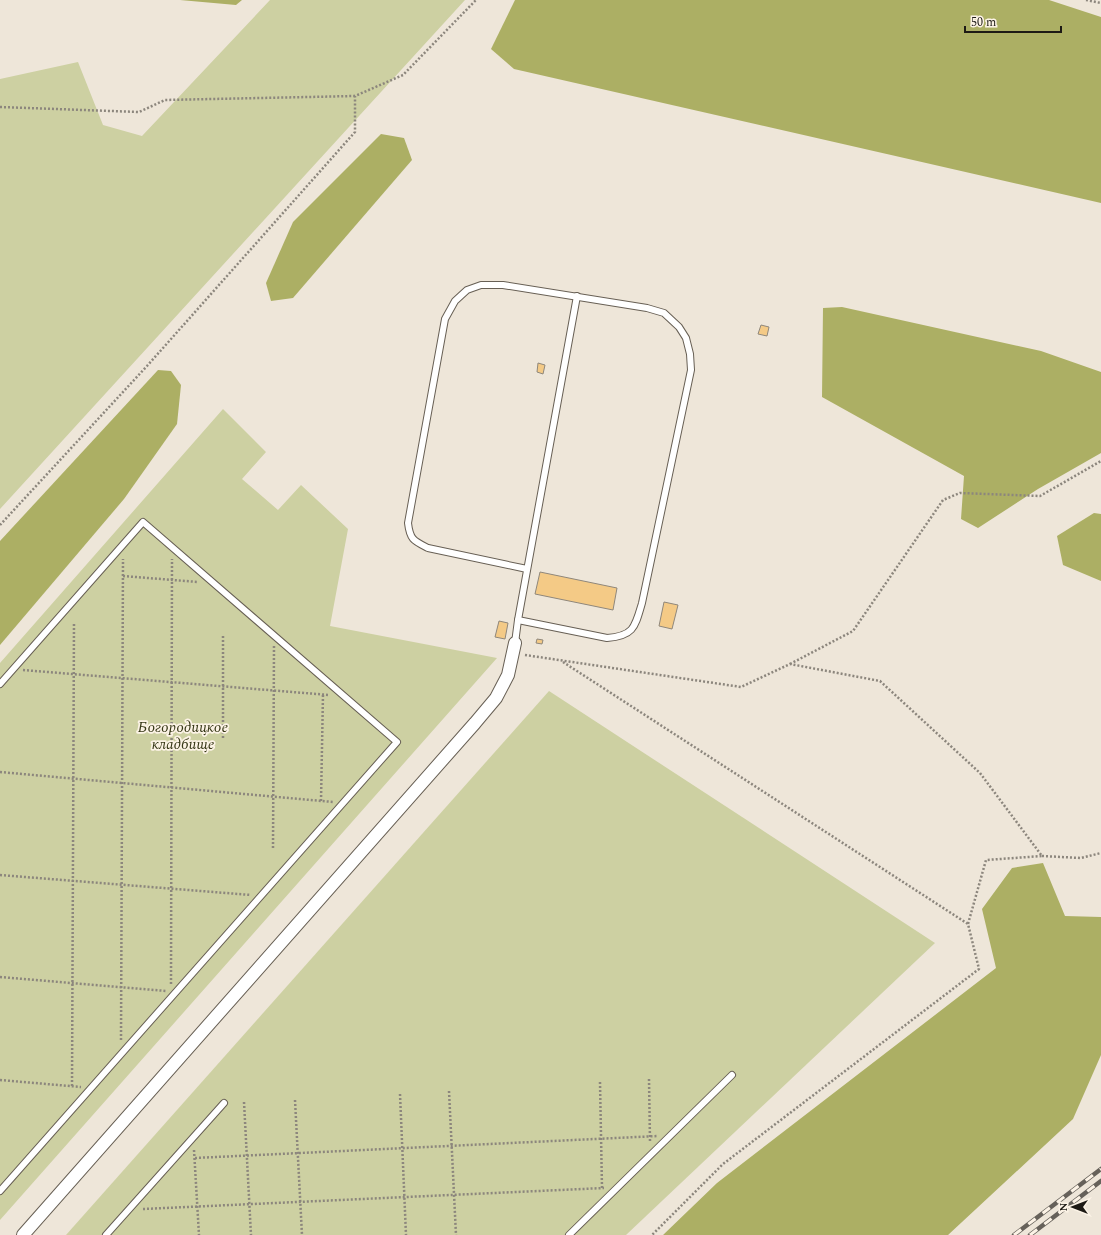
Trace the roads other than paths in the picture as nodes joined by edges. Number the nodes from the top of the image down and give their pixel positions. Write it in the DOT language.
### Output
graph roads {
  1 [pos="577,296"];
  2 [pos="527,569"];
  3 [pos="518,620"];
  4 [pos="514,648"];
  5 [pos="0,684"];
  6 [pos="732,1075"];
  7 [pos="224,1103"];
  8 [pos="0,1191"];
  9 [pos="23,1235"];
  10 [pos="106,1235"];
  11 [pos="569,1235"];
  1 -- 2 [label="lane"];
  1 -- 2 [label="lane"];
  1 -- 3 [label="lane"];
  2 -- 3 [label="lane"];
  3 -- 4 [label="lane"];
  4 -- 9 [label="street"];
  5 -- 8 [label="lane"];
  6 -- 11 [label="lane"];
  7 -- 10 [label="lane"];
}
